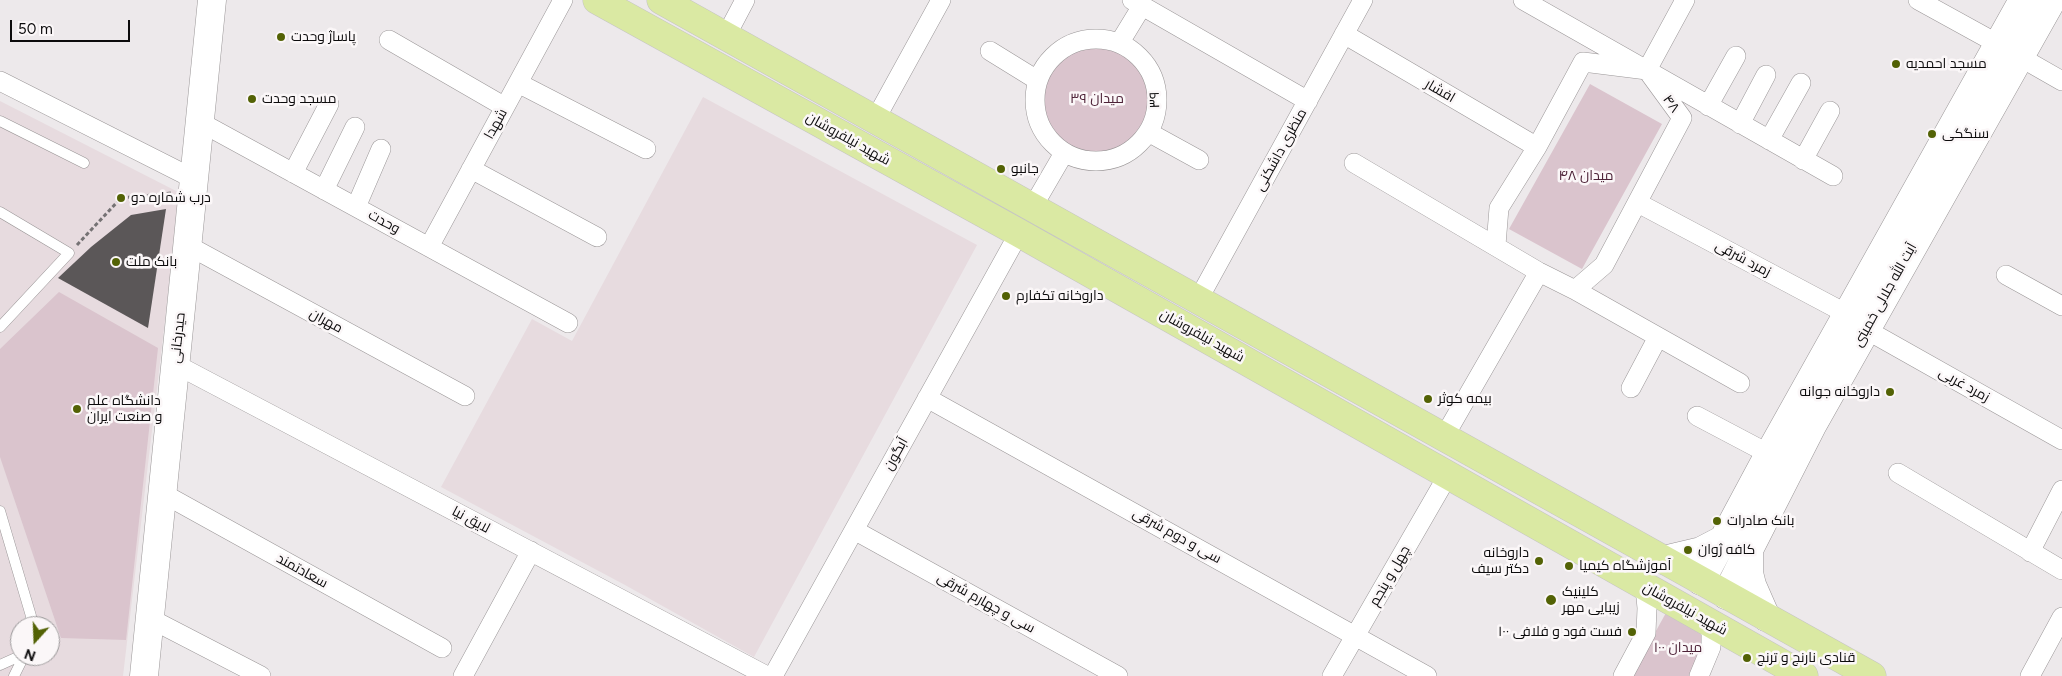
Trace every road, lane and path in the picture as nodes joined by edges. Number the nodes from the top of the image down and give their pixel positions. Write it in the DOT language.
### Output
graph roads {
  1 [pos="212,0"];
  2 [pos="563,0"];
  3 [pos="597,0"];
  4 [pos="661,0"];
  5 [pos="745,0"];
  6 [pos="941,0"];
  7 [pos="1363,0"];
  8 [pos="1523,0"];
  9 [pos="1685,0"];
  10 [pos="1918,0"];
  11 [pos="2023,0"];
  12 [pos="2052,0"];
  13 [pos="1137,3"];
  14 [pos="1344,34"];
  15 [pos="726,36"];
  16 [pos="389,40"];
  17 [pos="1120,42"];
  18 [pos="990,51"];
  19 [pos="2009,51"];
  20 [pos="1736,56"];
  21 [pos="1647,70"];
  22 [pos="1766,75"];
  23 [pos="1038,80"];
  24 [pos="0,81"];
  25 [pos="2062,81"];
  26 [pos="518,83"];
  27 [pos="1801,83"];
  28 [pos="1308,101"];
  29 [pos="329,104"];
  30 [pos="1708,106"];
  31 [pos="505,107"];
  32 [pos="1830,111"];
  33 [pos="875,120"];
  34 [pos="0,121"];
  35 [pos="200,122"];
  36 [pos="1740,124"];
  37 [pos="356,127"];
  38 [pos="1148,132"];
  39 [pos="1769,140"];
  40 [pos="1536,147"];
  41 [pos="380,149"];
  42 [pos="646,149"];
  43 [pos="1064,153"];
  44 [pos="1199,160"];
  45 [pos="1804,160"];
  46 [pos="84,163"];
  47 [pos="1354,163"];
  48 [pos="471,170"];
  49 [pos="293,173"];
  50 [pos="1833,176"];
  51 [pos="187,186"];
  52 [pos="324,190"];
  53 [pos="1638,203"];
  54 [pos="356,207"];
  55 [pos="1032,208"];
  56 [pos="0,212"];
  57 [pos="1019,233"];
  58 [pos="597,237"];
  59 [pos="187,245"];
  60 [pos="1496,245"];
  61 [pos="429,247"];
  62 [pos="69,253"];
  63 [pos="1540,272"];
  64 [pos="2006,275"];
  65 [pos="1575,290"];
  66 [pos="1198,300"];
  67 [pos="2062,306"];
  68 [pos="1856,322"];
  69 [pos="568,323"];
  70 [pos="0,327"];
  71 [pos="1658,337"];
  72 [pos="175,364"];
  73 [pos="1740,383"];
  74 [pos="1631,388"];
  75 [pos="465,396"];
  76 [pos="927,398"];
  77 [pos="1698,416"];
  78 [pos="1444,437"];
  79 [pos="2062,440"];
  80 [pos="1769,454"];
  81 [pos="1898,473"];
  82 [pos="1448,475"];
  83 [pos="2062,490"];
  84 [pos="162,493"];
  85 [pos="0,512"];
  86 [pos="854,530"];
  87 [pos="1724,539"];
  88 [pos="531,551"];
  89 [pos="1749,551"];
  90 [pos="2030,552"];
  91 [pos="1663,560"];
  92 [pos="2062,570"];
  93 [pos="1701,581"];
  94 [pos="1645,586"];
  95 [pos="1726,595"];
  96 [pos="1685,609"];
  97 [pos="31,616"];
  98 [pos="1766,617"];
  99 [pos="2062,617"];
  100 [pos="150,618"];
  101 [pos="1712,624"];
  102 [pos="1356,635"];
  103 [pos="1743,642"];
  104 [pos="442,648"];
  105 [pos="1709,654"];
  106 [pos="144,676"];
  107 [pos="261,676"];
  108 [pos="463,676"];
  109 [pos="767,676"];
  110 [pos="773,676"];
  111 [pos="1118,676"];
  112 [pos="1332,676"];
  113 [pos="1427,676"];
  114 [pos="1623,676"];
  115 [pos="1699,676"];
  116 [pos="1804,676"];
  117 [pos="1872,676"];
  118 [pos="2030,676"];
  1 -- 35 [label="main road, حیدرخانی"];
  2 -- 26 [label="street, شهدا"];
  3 -- 57 [label="main road, شهید نیلفروشان"];
  4 -- 15 [label="main road"];
  5 -- 15 [label="street"];
  6 -- 33 [label="street"];
  7 -- 14 [label="street, منظری داشکنی"];
  8 -- 21 [label="street"];
  9 -- 21 [label="street"];
  10 -- 19 [label="street"];
  11 -- 19 [label="main road, آيت الله جلالى خمينى"];
  12 -- 19 [label="main road, آيت الله جلالى خمينى"];
  13 -- 17 [label="street"];
  13 -- 28 [label="street"];
  14 -- 28 [label="street, منظری داشکنی"];
  14 -- 40 [label="street, افشار"];
  15 -- 33 [label="main road"];
  16 -- 31 [label="street"];
  17 -- 23 [label="street, ۳۹"];
  17 -- 38 [label="street, ۳۹"];
  18 -- 23 [label="street"];
  19 -- 25 [label="street"];
  19 -- 68 [label="main road, آيت الله جلالى خمينى"];
  20 -- 30 [label="street"];
  21 -- 30 [label="street"];
  21 -- 40 [label="street"];
  21 -- 53 [label="street, ۴۸"];
  22 -- 36 [label="street"];
  23 -- 43 [label="street, ۳۹"];
  24 -- 51 [label="street"];
  26 -- 31 [label="street, شهدا"];
  26 -- 42 [label="street"];
  27 -- 39 [label="street"];
  28 -- 66 [label="street, منظری داشکنی"];
  29 -- 49 [label="street"];
  30 -- 36 [label="street"];
  31 -- 48 [label="street, شهدا"];
  32 -- 45 [label="street"];
  33 -- 55 [label="main road"];
  34 -- 46 [label="lane"];
  35 -- 49 [label="street, وحدت"];
  35 -- 51 [label="main road, حیدرخانی"];
  36 -- 39 [label="street"];
  37 -- 52 [label="street"];
  38 -- 43 [label="street, ۳۹"];
  38 -- 44 [label="street"];
  39 -- 45 [label="street"];
  40 -- 60 [label="street"];
  41 -- 54 [label="street"];
  43 -- 55 [label="street"];
  45 -- 50 [label="street"];
  47 -- 60 [label="street"];
  48 -- 58 [label="street"];
  48 -- 61 [label="street, شهدا"];
  49 -- 52 [label="street, وحدت"];
  51 -- 59 [label="main road, حیدرخانی"];
  51 -- 62 [label="path"];
  52 -- 54 [label="street, وحدت"];
  53 -- 65 [label="street, ۴۸"];
  53 -- 68 [label="street, زمرد شرقی"];
  54 -- 61 [label="street, وحدت"];
  55 -- 57 [label="main road"];
  55 -- 66 [label="main road"];
  56 -- 62 [label="lane"];
  57 -- 76 [label="street, آبگون"];
  57 -- 82 [label="main road, شهید نیلفروشان"];
  59 -- 72 [label="main road, حیدرخانی"];
  59 -- 75 [label="street, مهران"];
  60 -- 63 [label="street"];
  61 -- 69 [label="street, وحدت"];
  62 -- 70 [label="lane"];
  63 -- 65 [label="street"];
  63 -- 78 [label="street"];
  64 -- 67 [label="street"];
  65 -- 71 [label="street"];
  66 -- 78 [label="main road"];
  68 -- 79 [label="street, زمرد غربی"];
  68 -- 80 [label="main road, آيت الله جلالى خمينى"];
  68 -- 89 [label="main road, آيت الله جلالى خمينى"];
  71 -- 73 [label="street"];
  71 -- 74 [label="street"];
  72 -- 84 [label="main road, حیدرخانی"];
  72 -- 88 [label="street, لایق نیا"];
  76 -- 86 [label="street, آبگون"];
  76 -- 102 [label="street, سی و دوم شرقی"];
  77 -- 80 [label="street"];
  78 -- 91 [label="main road"];
  80 -- 87 [label="main road, آيت الله جلالى خمينى"];
  81 -- 90 [label="street"];
  82 -- 94 [label="main road, شهید نیلفروشان"];
  82 -- 102 [label="street, چهل و پنجم"];
  83 -- 90 [label="street"];
  84 -- 100 [label="main road, حیدرخانی"];
  84 -- 104 [label="street, سعادتمند"];
  85 -- 97 [label="lane"];
  86 -- 110 [label="street, آبگون"];
  86 -- 111 [label="street, سی و چهارم شرقی"];
  87 -- 91 [label="main road"];
  87 -- 93 [label="main road, آيت الله جلالى خمينى"];
  88 -- 108 [label="street"];
  88 -- 109 [label="street, لایق نیا"];
  89 -- 95 [label="main road, آيت الله جلالى خمينى"];
  89 -- 98 [label="main road"];
  90 -- 92 [label="street"];
  91 -- 93 [label="main road"];
  93 -- 95 [label="main road"];
  93 -- 96 [label="main road"];
  94 -- 96 [label="main road, شهید نیلفروشان"];
  94 -- 114 [label="street"];
  95 -- 98 [label="main road"];
  95 -- 101 [label="main road"];
  96 -- 101 [label="main road, شهید نیلفروشان"];
  98 -- 117 [label="main road"];
  99 -- 118 [label="street"];
  100 -- 106 [label="main road, حیدرخانی"];
  100 -- 107 [label="street"];
  101 -- 103 [label="main road, شهید نیلفروشان"];
  101 -- 105 [label="street"];
  102 -- 112 [label="street, چهل و پنجم"];
  102 -- 113 [label="street, سی و دوم شرقی"];
  103 -- 105 [label="street"];
  103 -- 116 [label="main road, شهید نیلفروشان"];
  105 -- 115 [label="street"];
}
